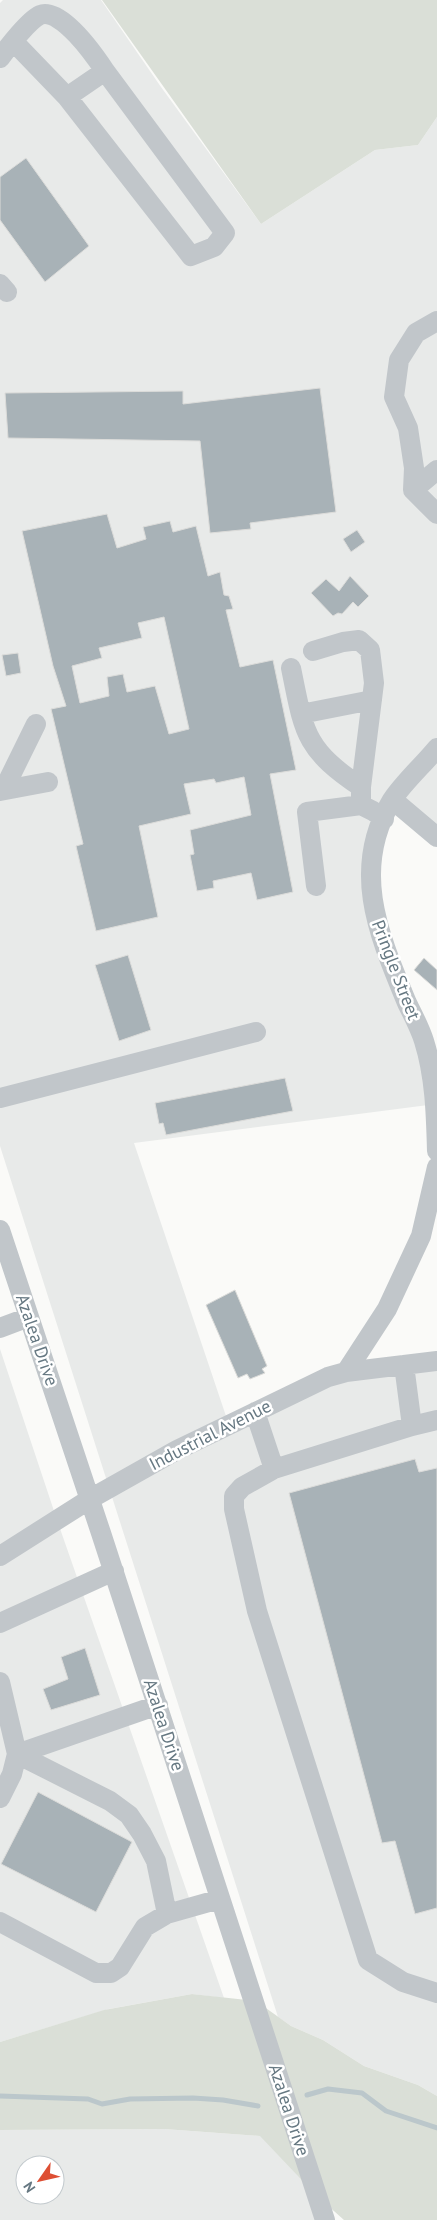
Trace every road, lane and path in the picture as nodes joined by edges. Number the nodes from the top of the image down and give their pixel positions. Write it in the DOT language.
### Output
graph roads {
  1 [pos="14,42"];
  2 [pos="0,58"];
  3 [pos="105,71"];
  4 [pos="67,97"];
  5 [pos="437,321"];
  6 [pos="437,470"];
  7 [pos="413,490"];
  8 [pos="437,514"];
  9 [pos="313,651"];
  10 [pos="291,668"];
  11 [pos="372,700"];
  12 [pos="301,714"];
  13 [pos="36,724"];
  14 [pos="437,748"];
  15 [pos="48,782"];
  16 [pos="2,790"];
  17 [pos="361,796"];
  18 [pos="393,800"];
  19 [pos="384,819"];
  20 [pos="437,837"];
  21 [pos="316,886"];
  22 [pos="256,1032"];
  23 [pos="434,1082"];
  24 [pos="0,1098"];
  25 [pos="437,1151"];
  26 [pos="436,1175"];
  27 [pos="0,1230"];
  28 [pos="29,1317"];
  29 [pos="0,1328"];
  30 [pos="437,1361"];
  31 [pos="404,1365"];
  32 [pos="346,1372"];
  33 [pos="256,1412"];
  34 [pos="437,1420"];
  35 [pos="412,1426"];
  36 [pos="274,1469"];
  37 [pos="90,1499"];
  38 [pos="0,1556"];
  39 [pos="114,1572"];
  40 [pos="0,1623"];
  41 [pos="0,1682"];
  42 [pos="158,1705"];
  43 [pos="17,1754"];
  44 [pos="0,1798"];
  45 [pos="220,1899"];
  46 [pos="167,1914"];
  47 [pos="0,1922"];
  48 [pos="437,1993"];
  49 [pos="325,2220"];
  1 -- 2 [label="street"];
  1 -- 3 [label="street"];
  1 -- 4 [label="street"];
  3 -- 4 [label="street"];
  3 -- 4 [label="street"];
  5 -- 7 [label="street"];
  6 -- 7 [label="street"];
  7 -- 8 [label="street"];
  9 -- 11 [label="street"];
  10 -- 12 [label="street"];
  11 -- 12 [label="street"];
  11 -- 17 [label="street"];
  12 -- 17 [label="street"];
  13 -- 16 [label="street"];
  14 -- 18 [label="street, Pringle Street"];
  15 -- 16 [label="street"];
  17 -- 19 [label="street"];
  17 -- 21 [label="street"];
  18 -- 19 [label="street, Pringle Street"];
  18 -- 20 [label="street"];
  19 -- 23 [label="street, Pringle Street"];
  22 -- 24 [label="street"];
  23 -- 25 [label="street, Pringle Street"];
  26 -- 32 [label="street"];
  27 -- 28 [label="street, Azalea Drive"];
  28 -- 29 [label="street"];
  28 -- 37 [label="street, Azalea Drive"];
  30 -- 31 [label="street, Industrial Avenue"];
  31 -- 32 [label="street, Industrial Avenue"];
  31 -- 35 [label="street"];
  32 -- 33 [label="street, Industrial Avenue"];
  33 -- 36 [label="street"];
  33 -- 37 [label="street, Industrial Avenue"];
  34 -- 35 [label="street"];
  35 -- 36 [label="street"];
  36 -- 48 [label="street"];
  37 -- 38 [label="street, Industrial Avenue"];
  37 -- 39 [label="street, Azalea Drive"];
  39 -- 40 [label="street"];
  39 -- 42 [label="street, Azalea Drive"];
  41 -- 43 [label="street"];
  42 -- 43 [label="street"];
  42 -- 45 [label="street, Azalea Drive"];
  43 -- 44 [label="street"];
  43 -- 46 [label="street"];
  45 -- 46 [label="street"];
  45 -- 49 [label="street, Azalea Drive"];
  46 -- 47 [label="street"];
}
